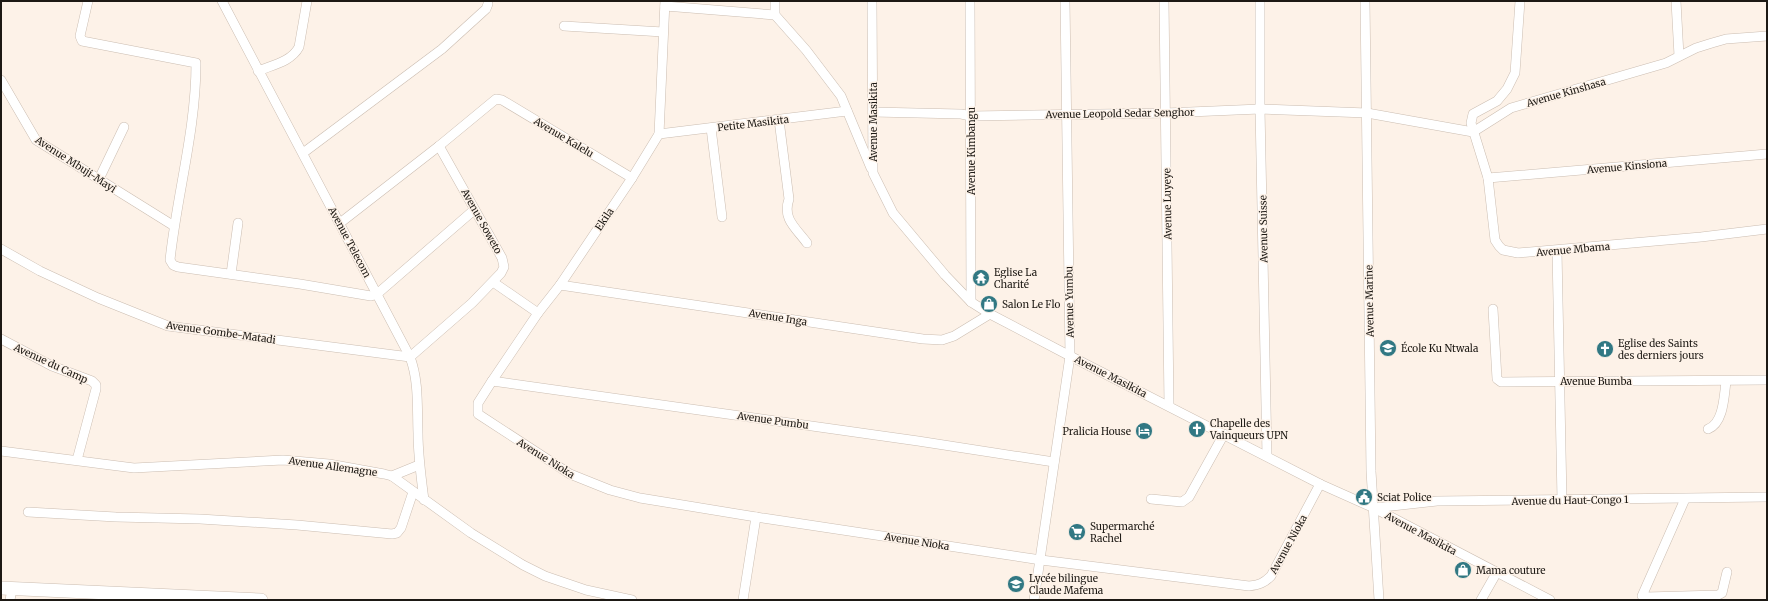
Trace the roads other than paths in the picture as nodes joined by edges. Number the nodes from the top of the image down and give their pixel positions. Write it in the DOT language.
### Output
graph roads {
  1 [pos="88,1"];
  2 [pos="222,1"];
  3 [pos="307,1"];
  4 [pos="775,1"];
  5 [pos="872,1"];
  6 [pos="970,1"];
  7 [pos="1065,1"];
  8 [pos="1164,1"];
  9 [pos="1260,1"];
  10 [pos="1365,1"];
  11 [pos="1520,1"];
  12 [pos="1676,1"];
  13 [pos="665,3"];
  14 [pos="488,4"];
  15 [pos="775,16"];
  16 [pos="564,26"];
  17 [pos="663,32"];
  18 [pos="1767,36"];
  19 [pos="1679,56"];
  20 [pos="258,71"];
  21 [pos="1,80"];
  22 [pos="1260,109"];
  23 [pos="848,111"];
  24 [pos="873,112"];
  25 [pos="1166,113"];
  26 [pos="1366,113"];
  27 [pos="1066,114"];
  28 [pos="971,116"];
  29 [pos="779,120"];
  30 [pos="124,127"];
  31 [pos="711,128"];
  32 [pos="1473,132"];
  33 [pos="659,134"];
  34 [pos="439,146"];
  35 [pos="303,153"];
  36 [pos="1767,154"];
  37 [pos="873,173"];
  38 [pos="632,178"];
  39 [pos="1488,178"];
  40 [pos="99,179"];
  41 [pos="474,210"];
  42 [pos="722,217"];
  43 [pos="340,223"];
  44 [pos="238,224"];
  45 [pos="174,226"];
  46 [pos="1767,229"];
  47 [pos="807,243"];
  48 [pos="1,249"];
  49 [pos="1558,251"];
  50 [pos="231,274"];
  51 [pos="493,282"];
  52 [pos="560,285"];
  53 [pos="377,294"];
  54 [pos="972,302"];
  55 [pos="1493,309"];
  56 [pos="538,313"];
  57 [pos="990,314"];
  58 [pos="1,339"];
  59 [pos="1070,356"];
  60 [pos="410,357"];
  61 [pos="1767,380"];
  62 [pos="492,381"];
  63 [pos="1561,381"];
  64 [pos="1726,382"];
  65 [pos="1169,406"];
  66 [pos="478,414"];
  67 [pos="1708,428"];
  68 [pos="1224,434"];
  69 [pos="1,451"];
  70 [pos="1267,456"];
  71 [pos="77,460"];
  72 [pos="1054,462"];
  73 [pos="419,465"];
  74 [pos="392,476"];
  75 [pos="1320,484"];
  76 [pos="413,492"];
  77 [pos="1767,497"];
  78 [pos="1152,499"];
  79 [pos="1685,499"];
  80 [pos="424,500"];
  81 [pos="1562,500"];
  82 [pos="1374,508"];
  83 [pos="28,512"];
  84 [pos="756,517"];
  85 [pos="1041,560"];
  86 [pos="1496,572"];
  87 [pos="1727,572"];
  88 [pos="7,593"];
  89 [pos="261,600"];
  90 [pos="632,600"];
  91 [pos="743,600"];
  92 [pos="1034,600"];
  93 [pos="1379,600"];
  94 [pos="1481,600"];
  95 [pos="1550,600"];
  1 -- 45 [label="street"];
  2 -- 20 [label="street, Avenue Telecom"];
  3 -- 20 [label="street"];
  4 -- 15 [label="street"];
  5 -- 24 [label="street, Avenue Masikita"];
  6 -- 28 [label="street, Avenue Kimbangu"];
  7 -- 27 [label="street, Avenue Yumbu"];
  8 -- 25 [label="street, Avenue Luyeye"];
  9 -- 22 [label="street, Avenue Suisse"];
  10 -- 26 [label="street, Avenue Marine"];
  11 -- 32 [label="street"];
  12 -- 19 [label="street"];
  13 -- 15 [label="street"];
  13 -- 17 [label="street, Ekila"];
  14 -- 35 [label="street"];
  15 -- 23 [label="street"];
  16 -- 17 [label="street"];
  17 -- 33 [label="street, Ekila"];
  18 -- 19 [label="street, Avenue Kinshasa"];
  19 -- 32 [label="street, Avenue Kinshasa"];
  20 -- 35 [label="street, Avenue Telecom"];
  21 -- 40 [label="street, Avenue Mbuji-Mayi"];
  22 -- 25 [label="street, Avenue Leopold Sedar Senghor"];
  22 -- 26 [label="street, Avenue Leopold Sedar Senghor"];
  22 -- 70 [label="street, Avenue Suisse"];
  23 -- 29 [label="street, Petite Masikita"];
  23 -- 37 [label="street"];
  24 -- 28 [label="street, Avenue Leopold Sedar Senghor"];
  24 -- 37 [label="street, Avenue Masikita"];
  25 -- 27 [label="street, Avenue Leopold Sedar Senghor"];
  25 -- 65 [label="street, Avenue Luyeye"];
  26 -- 32 [label="street"];
  26 -- 82 [label="street, Avenue Marine"];
  27 -- 28 [label="street, Avenue Leopold Sedar Senghor"];
  27 -- 59 [label="street, Avenue Yumbu"];
  28 -- 54 [label="street, Avenue Kimbangu"];
  29 -- 31 [label="street, Petite Masikita"];
  29 -- 47 [label="street"];
  30 -- 40 [label="street"];
  31 -- 33 [label="street, Petite Masikita"];
  31 -- 42 [label="street"];
  32 -- 39 [label="street, Avenue Mbama"];
  33 -- 38 [label="street, Ekila"];
  34 -- 38 [label="street, Avenue Kalelu"];
  34 -- 41 [label="street, Avenue Soweto"];
  34 -- 43 [label="street"];
  35 -- 43 [label="street, Avenue Telecom"];
  36 -- 39 [label="street, Avenue Kinsiona"];
  37 -- 54 [label="street, Avenue Masikita"];
  38 -- 52 [label="street, Ekila"];
  39 -- 49 [label="street, Avenue Mbama"];
  40 -- 45 [label="street, Avenue Mbuji-Mayi"];
  41 -- 51 [label="street, Avenue Soweto"];
  41 -- 53 [label="street"];
  43 -- 53 [label="street, Avenue Telecom"];
  44 -- 50 [label="street"];
  45 -- 50 [label="street"];
  46 -- 49 [label="street, Avenue Mbama"];
  48 -- 60 [label="street, Avenue Gombe-Matadi"];
  49 -- 63 [label="street"];
  50 -- 53 [label="street"];
  51 -- 56 [label="street"];
  51 -- 60 [label="street, Avenue Soweto"];
  52 -- 56 [label="street, Ekila"];
  52 -- 57 [label="street, Avenue Inga"];
  53 -- 60 [label="street, Avenue Telecom"];
  54 -- 57 [label="street, Avenue Masikita"];
  55 -- 63 [label="street, Avenue Bumba"];
  56 -- 62 [label="street, Ekila"];
  57 -- 59 [label="street, Avenue Masikita"];
  58 -- 71 [label="street, Avenue du Camp"];
  59 -- 65 [label="street, Avenue Masikita"];
  59 -- 72 [label="street, Avenue Yumbu"];
  60 -- 73 [label="street, Avenue Telecom"];
  61 -- 64 [label="street, Avenue Bumba"];
  62 -- 66 [label="street, Ekila"];
  62 -- 72 [label="street, Avenue Pumbu"];
  63 -- 64 [label="street, Avenue Bumba"];
  63 -- 81 [label="street"];
  64 -- 67 [label="street"];
  65 -- 68 [label="street, Avenue Masikita"];
  66 -- 84 [label="street, Avenue Nioka"];
  68 -- 70 [label="street, Avenue Masikita"];
  68 -- 78 [label="street"];
  69 -- 71 [label="street, Avenue Allemagne"];
  70 -- 75 [label="street, Avenue Masikita"];
  71 -- 74 [label="street, Avenue Allemagne"];
  72 -- 85 [label="street, Avenue Yumbu"];
  73 -- 74 [label="street"];
  73 -- 80 [label="street, Avenue Telecom"];
  74 -- 76 [label="street, Avenue Allemagne"];
  75 -- 82 [label="street, Avenue Masikita"];
  75 -- 85 [label="street, Avenue Nioka"];
  76 -- 80 [label="street, Avenue Allemagne"];
  76 -- 83 [label="street"];
  77 -- 79 [label="street, Avenue du Haut-Congo 1"];
  79 -- 81 [label="street, Avenue du Haut-Congo 1"];
  79 -- 87 [label="street"];
  80 -- 90 [label="street, Avenue Allemagne"];
  81 -- 82 [label="street, Avenue du Haut-Congo 1"];
  82 -- 86 [label="street, Avenue Masikita"];
  82 -- 93 [label="street, Avenue Marine"];
  84 -- 85 [label="street, Avenue Nioka"];
  84 -- 91 [label="street"];
  85 -- 92 [label="street, Avenue Yumbu"];
  86 -- 94 [label="street"];
  86 -- 95 [label="street, Avenue Masikita"];
  88 -- 89 [label="highway"];
}
